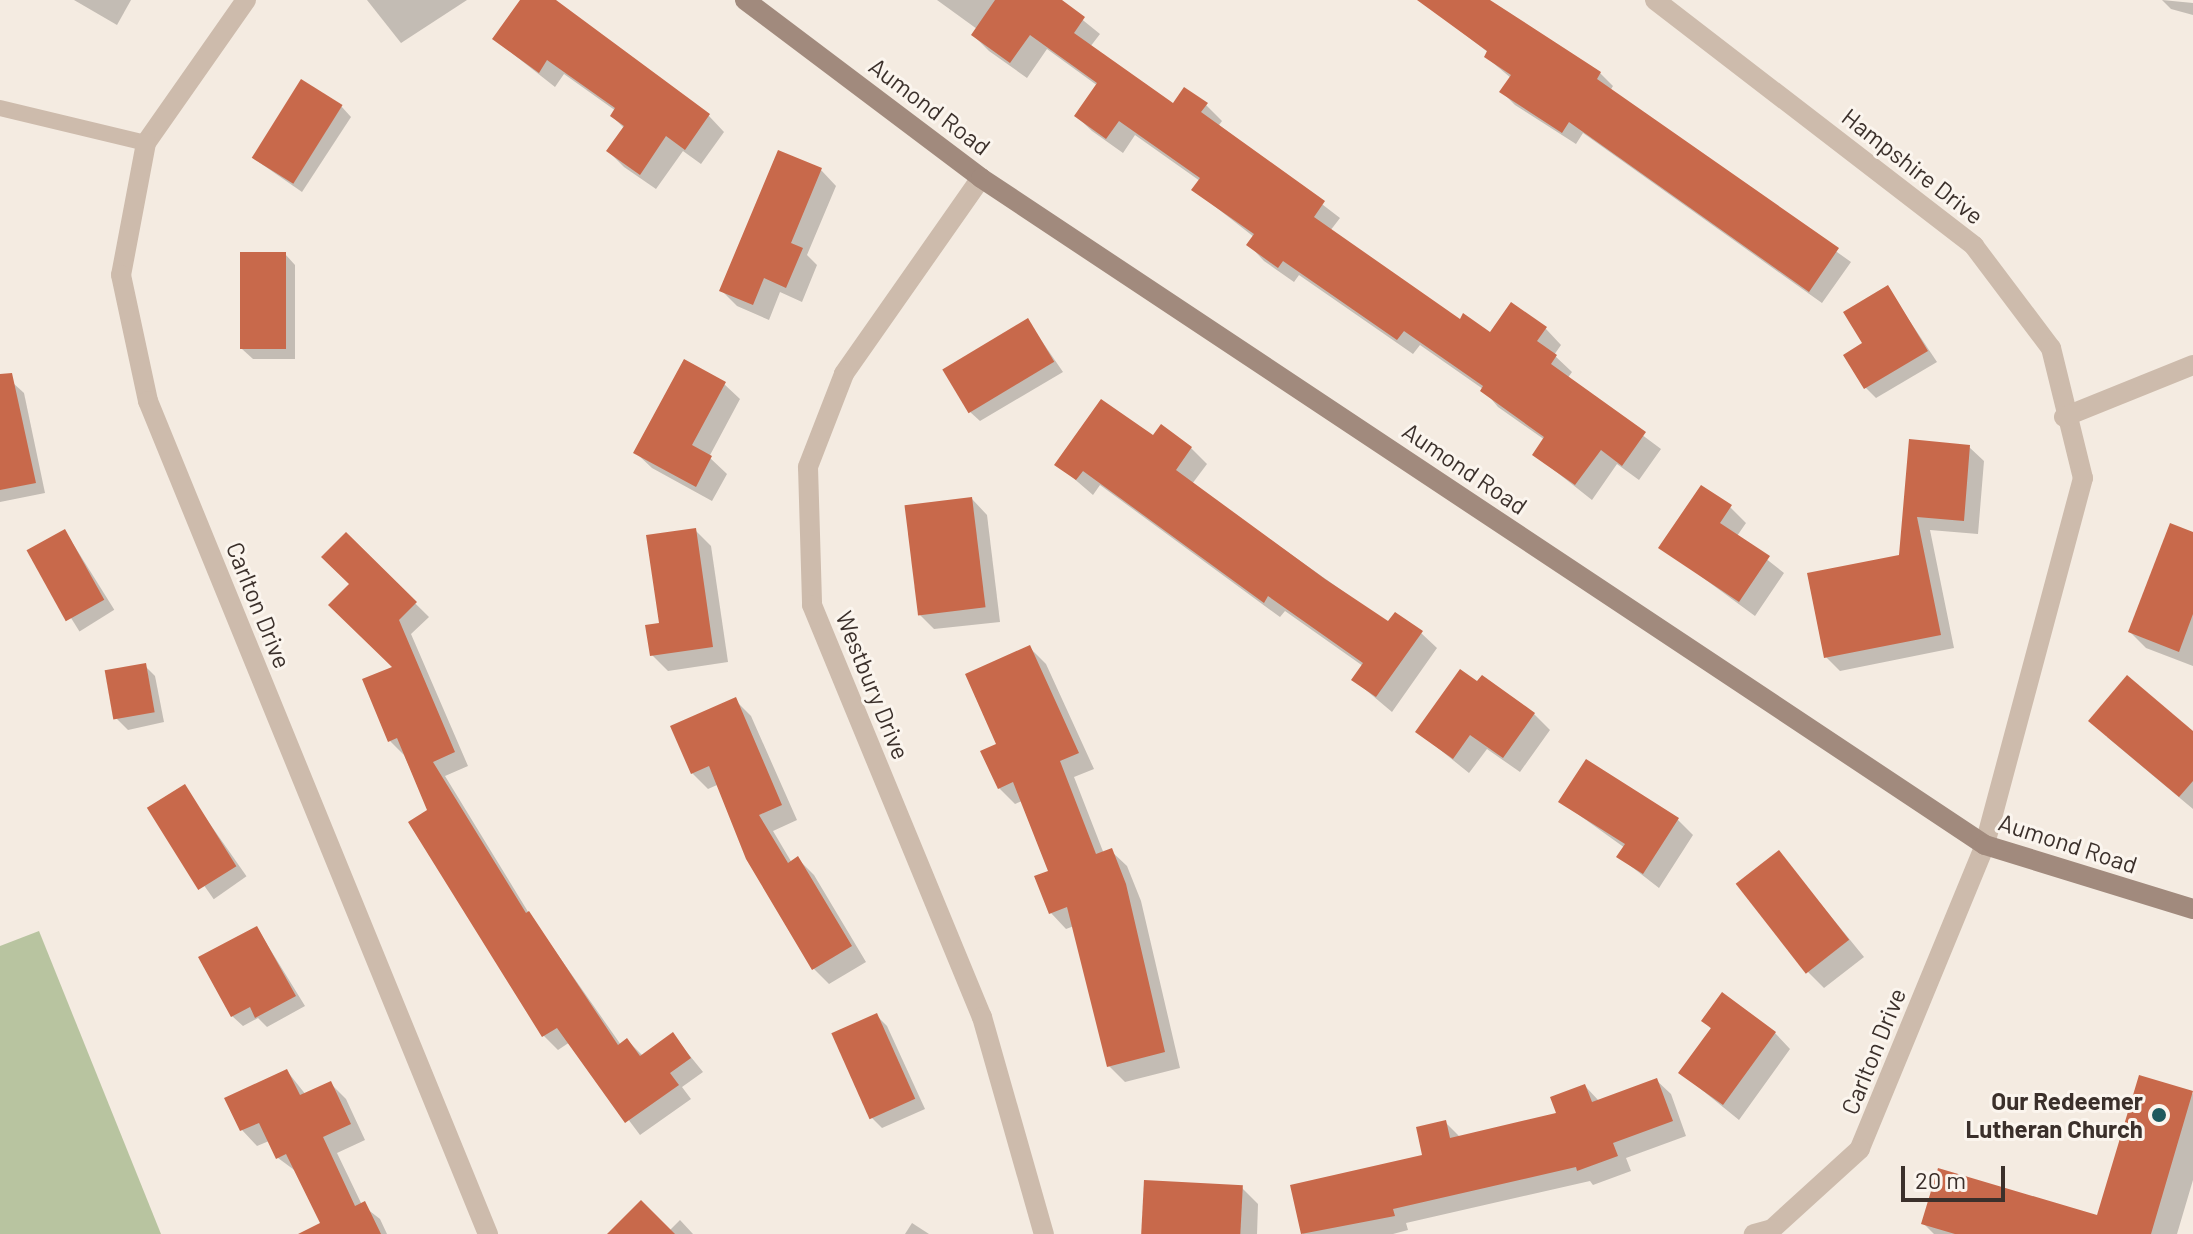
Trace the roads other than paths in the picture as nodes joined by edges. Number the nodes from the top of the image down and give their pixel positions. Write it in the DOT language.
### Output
graph roads {
  1 [pos="246,0"];
  2 [pos="745,0"];
  3 [pos="1655,0"];
  4 [pos="0,108"];
  5 [pos="146,143"];
  6 [pos="981,178"];
  7 [pos="2193,365"];
  8 [pos="2064,417"];
  9 [pos="1985,845"];
  10 [pos="2193,909"];
  11 [pos="488,1234"];
  12 [pos="1044,1234"];
  13 [pos="1754,1234"];
  1 -- 5 [label="street, Carlton Drive"];
  2 -- 6 [label="street, Aumond Road"];
  3 -- 8 [label="street, Hampshire Drive"];
  4 -- 5 [label="lane"];
  5 -- 11 [label="street, Carlton Drive"];
  6 -- 9 [label="street, Aumond Road"];
  6 -- 12 [label="street, Westbury Drive"];
  7 -- 8 [label="street"];
  8 -- 9 [label="street, Hampshire Drive"];
  9 -- 10 [label="street, Aumond Road"];
  9 -- 13 [label="street, Carlton Drive"];
}
